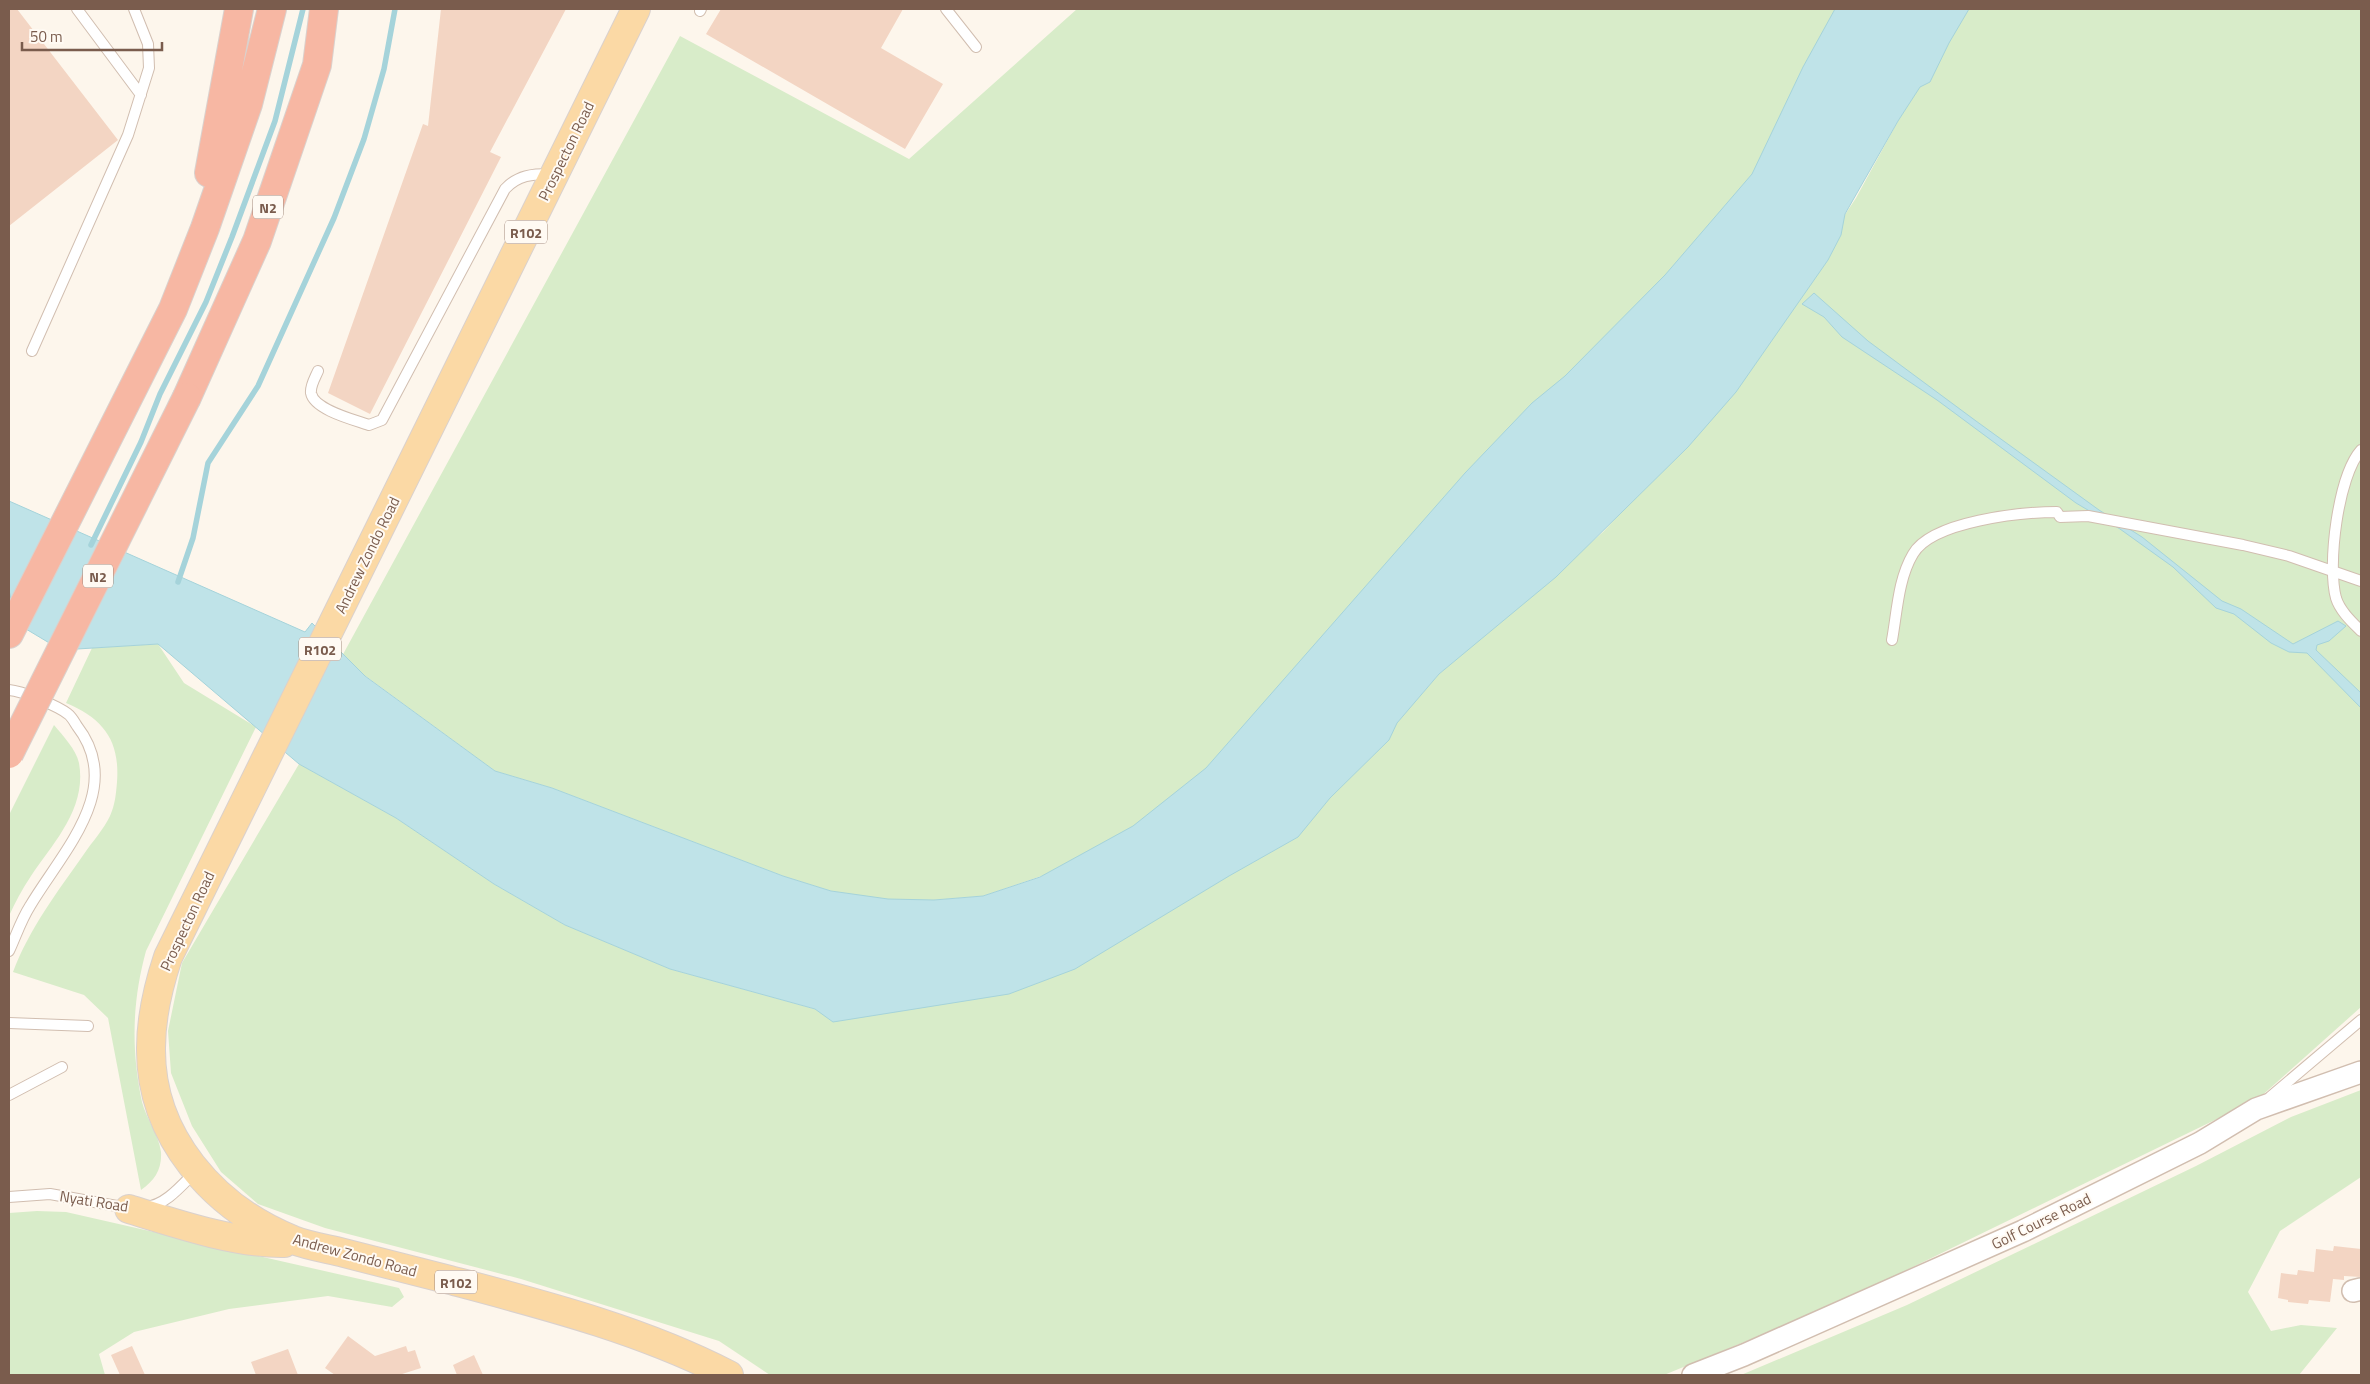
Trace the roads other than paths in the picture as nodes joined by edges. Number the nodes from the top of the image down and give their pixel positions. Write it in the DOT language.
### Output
graph roads {
  1 [pos="77,9"];
  2 [pos="134,9"];
  3 [pos="239,9"];
  4 [pos="272,9"];
  5 [pos="324,9"];
  6 [pos="332,9"];
  7 [pos="636,9"];
  8 [pos="946,9"];
  9 [pos="976,47"];
  10 [pos="317,64"];
  11 [pos="141,94"];
  12 [pos="555,173"];
  13 [pos="205,228"];
  14 [pos="32,351"];
  15 [pos="318,371"];
  16 [pos="2361,450"];
  17 [pos="416,456"];
  18 [pos="2333,571"];
  19 [pos="2361,581"];
  20 [pos="2361,632"];
  21 [pos="9,634"];
  22 [pos="1892,640"];
  23 [pos="9,690"];
  24 [pos="9,754"];
  25 [pos="224,842"];
  26 [pos="9,951"];
  27 [pos="2361,1020"];
  28 [pos="9,1022"];
  29 [pos="88,1026"];
  30 [pos="62,1067"];
  31 [pos="2361,1072"];
  32 [pos="9,1095"];
  33 [pos="2256,1109"];
  34 [pos="196,1171"];
  35 [pos="9,1197"];
  36 [pos="129,1209"];
  37 [pos="295,1241"];
  38 [pos="729,1375"];
  39 [pos="1694,1375"];
  1 -- 11 [label="lane"];
  2 -- 11 [label="lane"];
  3 -- 13 [label="highway"];
  4 -- 13 [label="highway"];
  5 -- 10 [label="highway, N2"];
  6 -- 10 [label="highway"];
  7 -- 12 [label="main road, Prospecton Road / R102"];
  8 -- 9 [label="lane"];
  10 -- 24 [label="highway, N2, bridge"];
  11 -- 14 [label="lane"];
  12 -- 15 [label="lane"];
  12 -- 17 [label="main road, Prospecton Road / R102"];
  13 -- 21 [label="highway"];
  16 -- 18 [label="lane"];
  17 -- 25 [label="main road, Andrew Zondo Road / R102"];
  18 -- 19 [label="lane"];
  18 -- 20 [label="lane"];
  18 -- 22 [label="lane"];
  23 -- 26 [label="lane"];
  25 -- 34 [label="main road, Prospecton Road / R102"];
  27 -- 33 [label="lane, Golf Course Road"];
  28 -- 29 [label="lane"];
  30 -- 32 [label="lane"];
  31 -- 33 [label="street"];
  33 -- 39 [label="street, Golf Course Road"];
  34 -- 36 [label="lane, Nyati Road"];
  34 -- 37 [label="main road, Andrew Zondo Road / R102"];
  35 -- 36 [label="lane, Nyati Road"];
  36 -- 37 [label="main road"];
  37 -- 38 [label="main road, Andrew Zondo Road / R102"];
}
